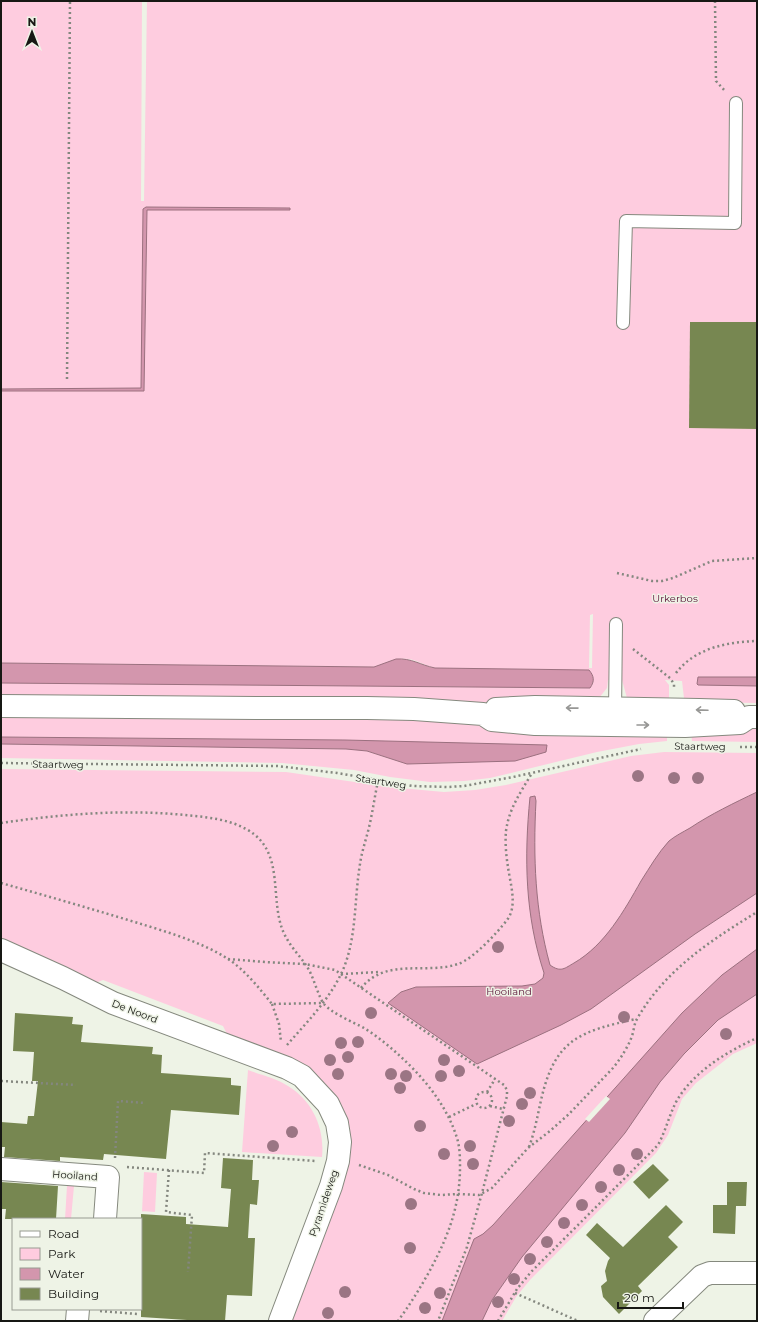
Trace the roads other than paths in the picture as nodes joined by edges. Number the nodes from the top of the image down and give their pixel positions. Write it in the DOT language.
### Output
graph roads {
  1 [pos="736,103"];
  2 [pos="623,323"];
  3 [pos="616,624"];
  4 [pos="1,706"];
  5 [pos="615,717"];
  6 [pos="753,717"];
  7 [pos="1,950"];
  8 [pos="278,1055"];
  9 [pos="1,1170"];
  10 [pos="105,1218"];
  11 [pos="757,1273"];
  12 [pos="280,1321"];
  13 [pos="655,1321"];
  1 -- 2 [label="lane"];
  3 -- 5 [label="lane"];
  4 -- 5 [label="street"];
  5 -- 6 [label="street"];
  7 -- 8 [label="street, De Noord"];
  8 -- 12 [label="street, Pyramideweg"];
  9 -- 10 [label="street, Hooiland"];
  11 -- 13 [label="street"];
}
